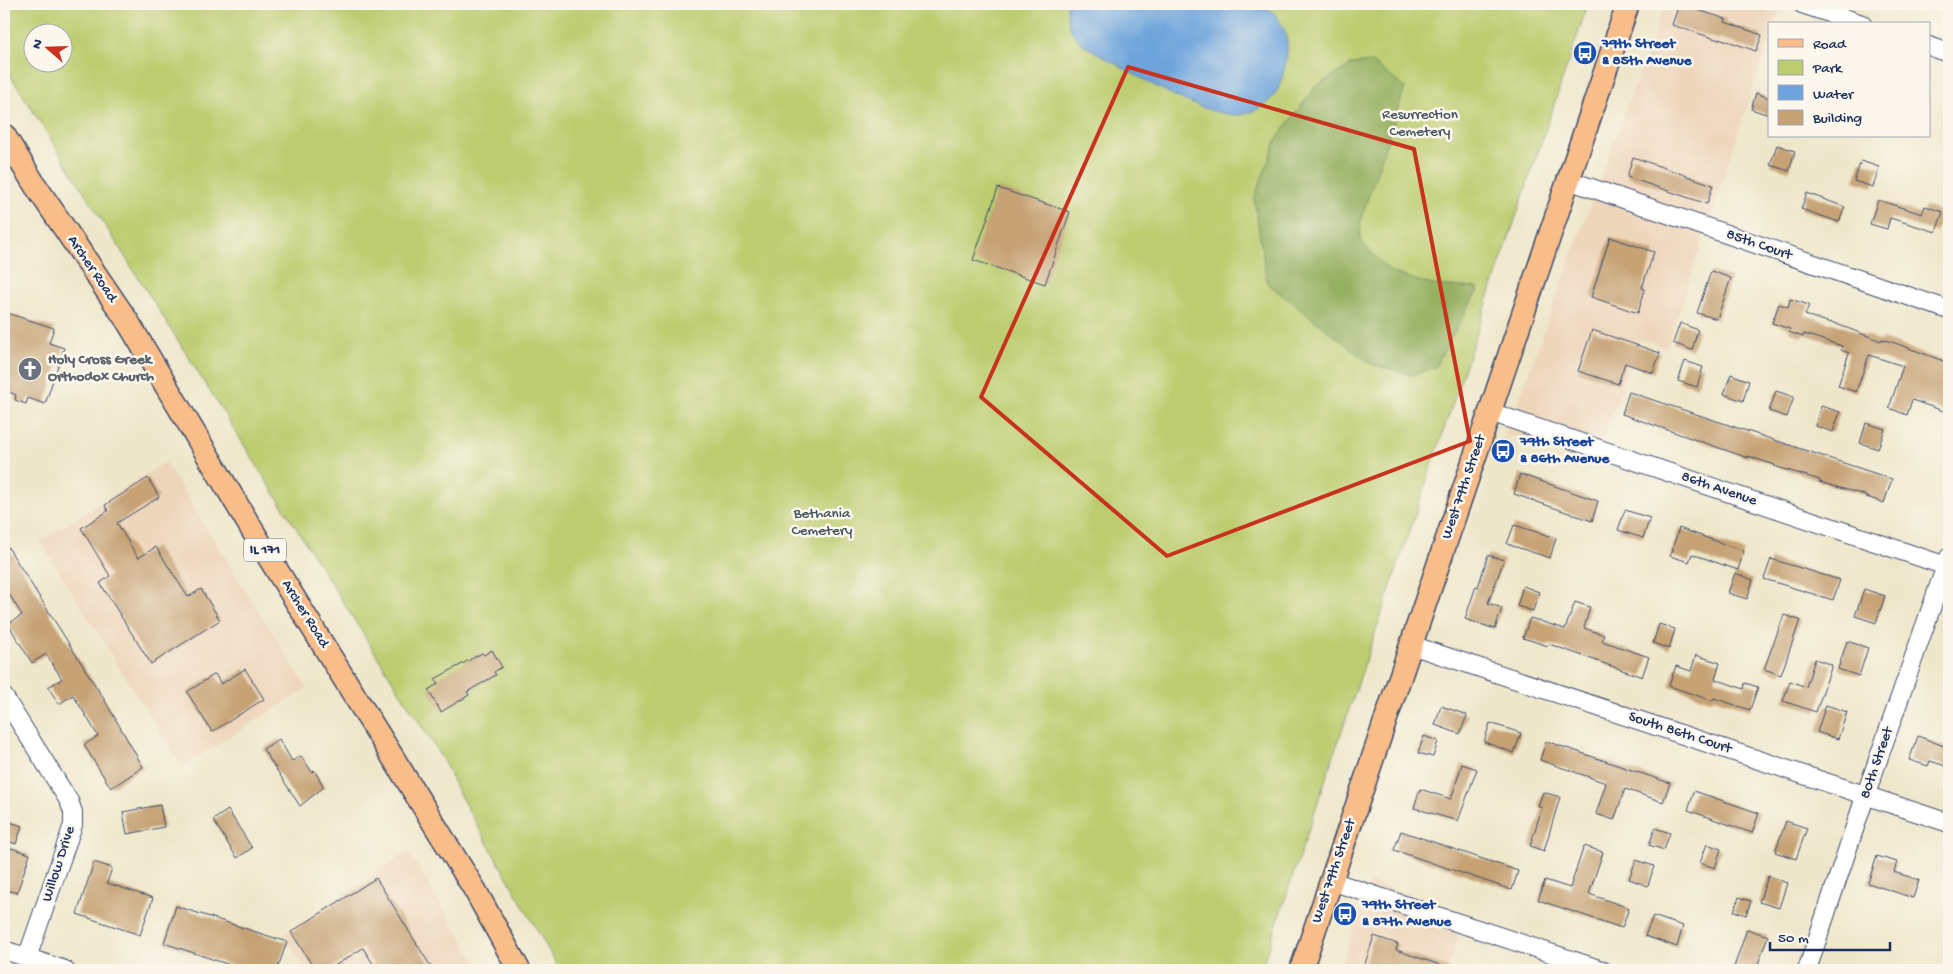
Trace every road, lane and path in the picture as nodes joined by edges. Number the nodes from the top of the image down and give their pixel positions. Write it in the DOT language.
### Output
graph roads {
  1 [pos="1628,4"];
  2 [pos="1802,4"];
  3 [pos="1856,22"];
  4 [pos="1930,46"];
  5 [pos="1949,53"];
  6 [pos="4,135"];
  7 [pos="1568,180"];
  8 [pos="1949,310"];
  9 [pos="1490,412"];
  10 [pos="1948,563"];
  11 [pos="1411,645"];
  12 [pos="4,697"];
  13 [pos="1866,794"];
  14 [pos="1949,823"];
  15 [pos="1331,881"];
  16 [pos="4,950"];
  17 [pos="27,958"];
  18 [pos="58,969"];
  19 [pos="519,970"];
  20 [pos="1301,970"];
  21 [pos="1602,970"];
  22 [pos="1807,970"];
  1 -- 7 [label="main road, West 79th Street"];
  2 -- 3 [label="street"];
  4 -- 5 [label="street"];
  6 -- 19 [label="main road, Archer Road / IL 171"];
  7 -- 8 [label="street, 85th Court"];
  7 -- 9 [label="main road, West 79th Street"];
  9 -- 10 [label="street, 86th Avenue"];
  9 -- 11 [label="main road, West 79th Street"];
  10 -- 13 [label="street, 80th Street"];
  11 -- 13 [label="street, South 86th Court"];
  11 -- 15 [label="main road, West 79th Street"];
  12 -- 17 [label="street, Willow Drive"];
  13 -- 14 [label="street, South 86th Court"];
  13 -- 22 [label="street, 80th Street"];
  15 -- 20 [label="main road, West 79th Street"];
  15 -- 21 [label="street"];
  16 -- 17 [label="street"];
  17 -- 18 [label="street"];
}
